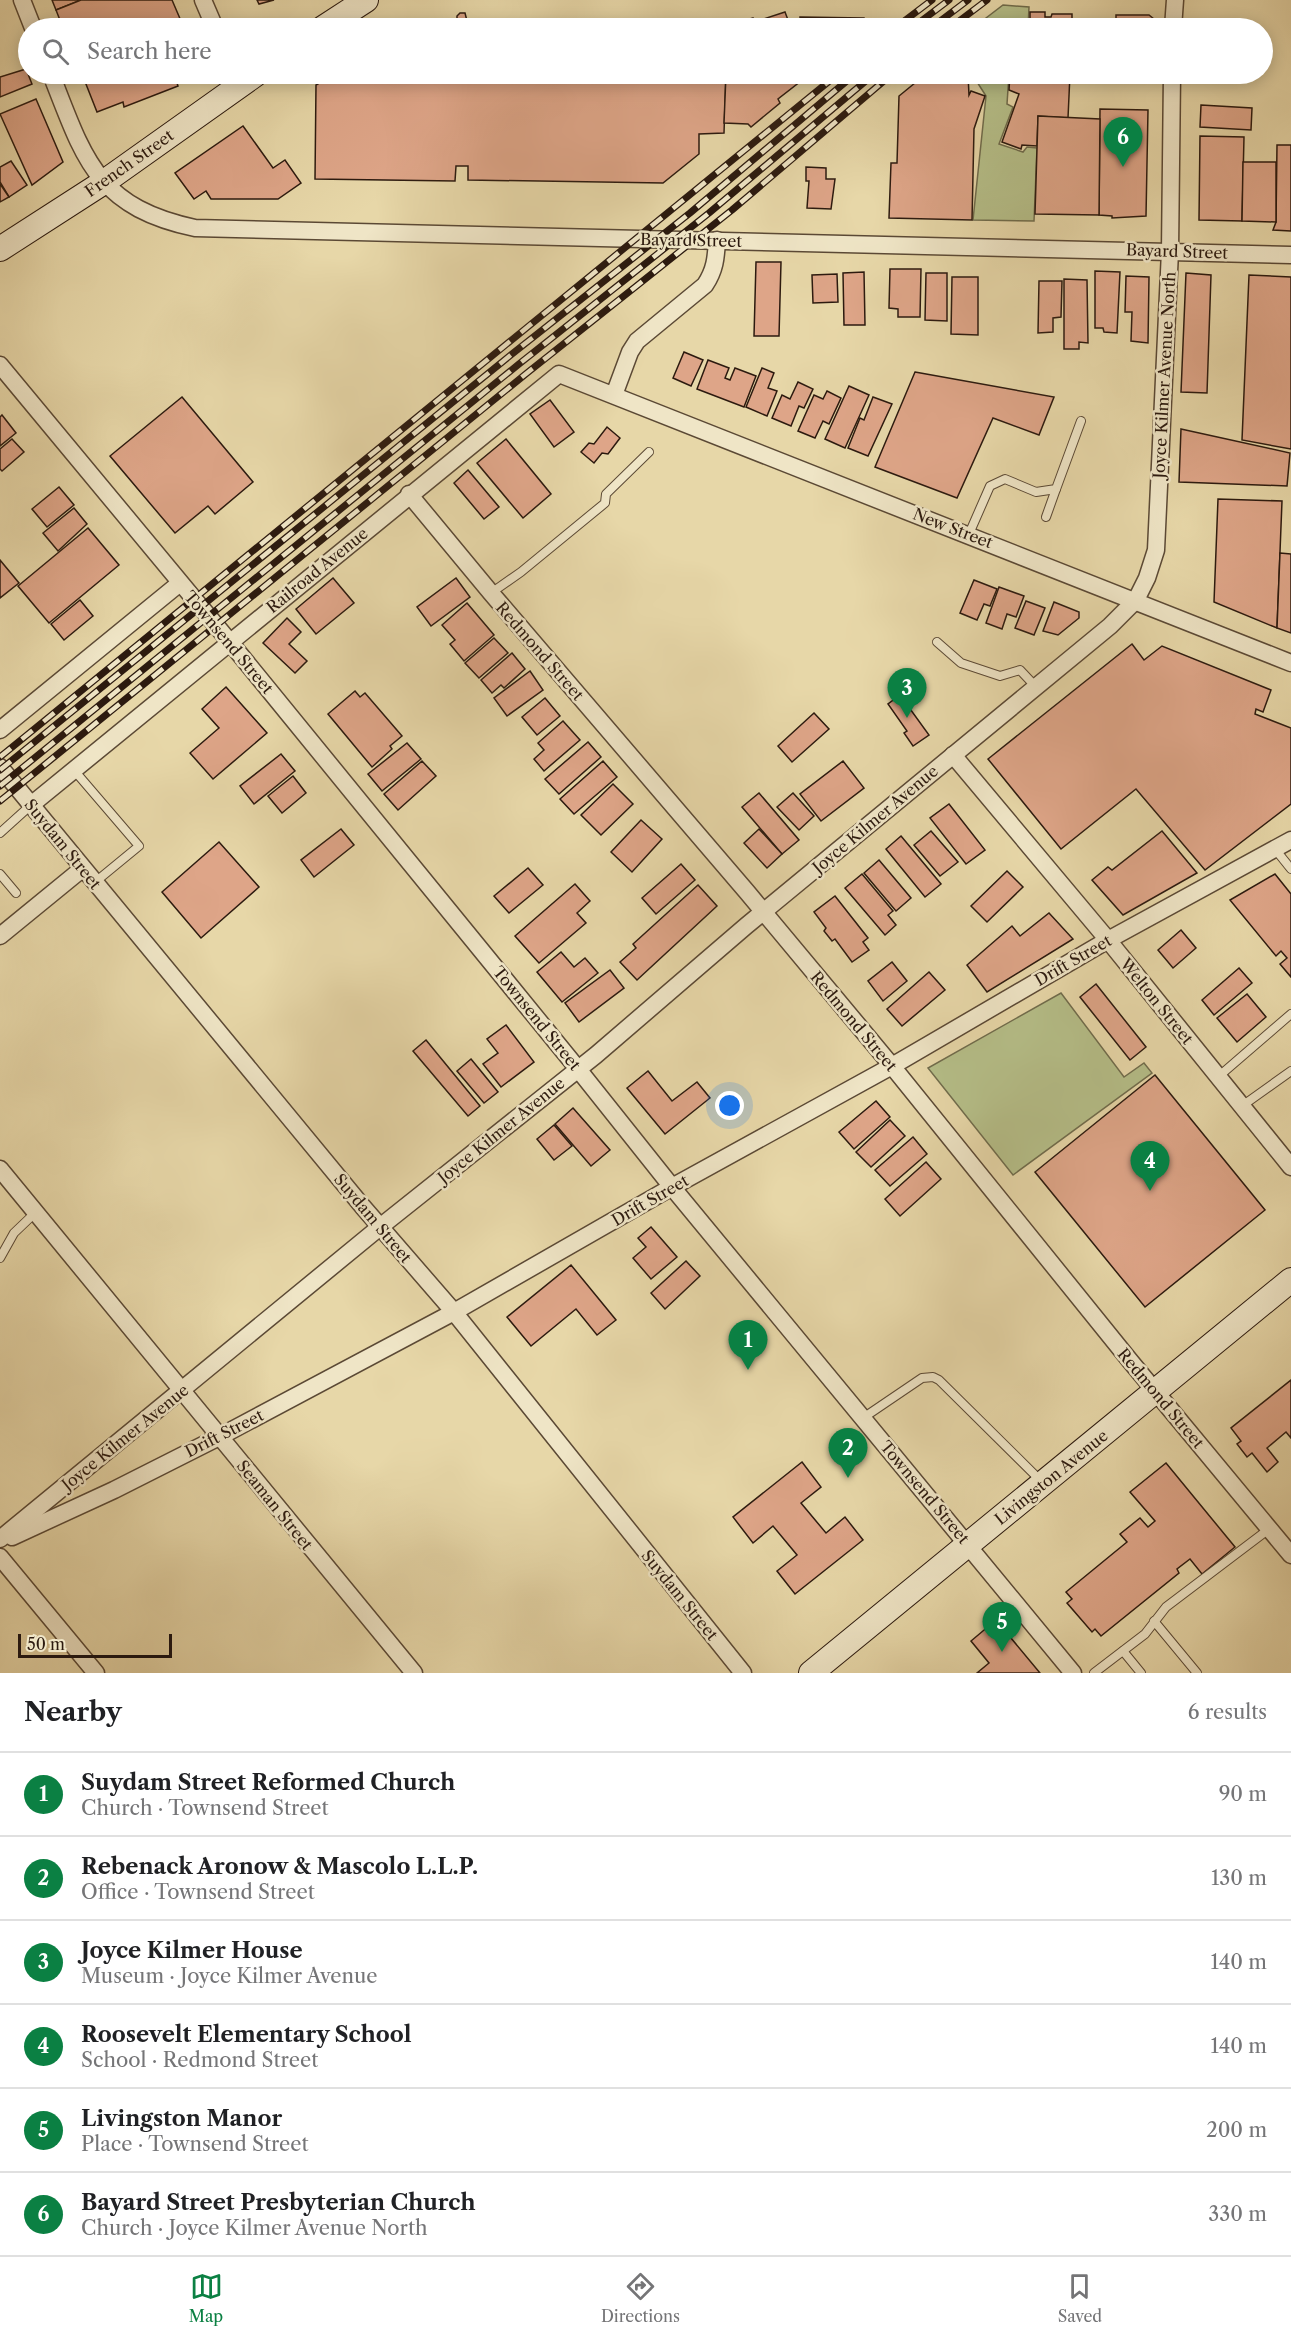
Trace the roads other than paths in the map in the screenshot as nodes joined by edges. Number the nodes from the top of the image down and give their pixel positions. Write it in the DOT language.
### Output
graph roads {
  1 [pos="22,0"];
  2 [pos="203,0"];
  3 [pos="366,0"];
  4 [pos="1175,0"];
  5 [pos="29,18"];
  6 [pos="211,18"];
  7 [pos="338,18"];
  8 [pos="1174,18"];
  9 [pos="55,84"];
  10 [pos="234,84"];
  11 [pos="1172,84"];
  12 [pos="104,182"];
  13 [pos="717,240"];
  14 [pos="0,249"];
  15 [pos="1170,251"];
  16 [pos="1291,255"];
  17 [pos="0,365"];
  18 [pos="614,395"];
  19 [pos="1081,421"];
  20 [pos="649,452"];
  21 [pos="1056,489"];
  22 [pos="409,494"];
  23 [pos="1046,517"];
  24 [pos="969,534"];
  25 [pos="180,583"];
  26 [pos="490,593"];
  27 [pos="1136,600"];
  28 [pos="229,641"];
  29 [pos="936,642"];
  30 [pos="1291,663"];
  31 [pos="1036,687"];
  32 [pos="0,730"];
  33 [pos="953,755"];
  34 [pos="0,767"];
  35 [pos="74,769"];
  36 [pos="31,805"];
  37 [pos="0,833"];
  38 [pos="1291,840"];
  39 [pos="1275,849"];
  40 [pos="82,869"];
  41 [pos="1291,869"];
  42 [pos="0,874"];
  43 [pos="94,883"];
  44 [pos="16,893"];
  45 [pos="763,912"];
  46 [pos="0,936"];
  47 [pos="1108,940"];
  48 [pos="1291,1014"];
  49 [pos="892,1066"];
  50 [pos="578,1069"];
  51 [pos="1291,1071"];
  52 [pos="1218,1077"];
  53 [pos="1242,1106"];
  54 [pos="1291,1167"];
  55 [pos="0,1169"];
  56 [pos="672,1187"];
  57 [pos="36,1212"];
  58 [pos="380,1227"];
  59 [pos="0,1258"];
  60 [pos="1291,1280"];
  61 [pos="454,1312"];
  62 [pos="183,1390"];
  63 [pos="1155,1391"];
  64 [pos="863,1418"];
  65 [pos="219,1437"];
  66 [pos="1043,1483"];
  67 [pos="1269,1528"];
  68 [pos="0,1540"];
  69 [pos="968,1545"];
  70 [pos="1291,1555"];
  71 [pos="0,1557"];
  72 [pos="1154,1621"];
  73 [pos="1122,1651"];
  74 [pos="96,1673"];
  75 [pos="414,1673"];
  76 [pos="743,1673"];
  77 [pos="811,1673"];
  78 [pos="1073,1673"];
  79 [pos="1094,1673"];
  80 [pos="1141,1673"];
  81 [pos="1197,1673"];
  1 -- 5 [label="street"];
  2 -- 6 [label="street"];
  3 -- 7 [label="main road"];
  4 -- 8 [label="street"];
  9 -- 12 [label="street, Bayard Street"];
  10 -- 12 [label="main road, French Street"];
  11 -- 15 [label="street, Joyce Kilmer Avenue North"];
  12 -- 13 [label="street, Bayard Street"];
  12 -- 14 [label="main road, French Street"];
  13 -- 15 [label="street, Bayard Street"];
  13 -- 18 [label="street"];
  15 -- 16 [label="street, Bayard Street"];
  15 -- 27 [label="street, Joyce Kilmer Avenue North"];
  17 -- 25 [label="street, Townsend Street"];
  18 -- 22 [label="street, Railroad Avenue"];
  18 -- 24 [label="street, New Street"];
  19 -- 21 [label="lane"];
  20 -- 26 [label="lane"];
  21 -- 23 [label="lane"];
  21 -- 24 [label="lane"];
  22 -- 26 [label="street, Redmond Street"];
  22 -- 28 [label="street, Railroad Avenue"];
  24 -- 27 [label="street, New Street"];
  25 -- 28 [label="street, Townsend Street"];
  25 -- 32 [label="street"];
  26 -- 45 [label="street, Redmond Street"];
  27 -- 30 [label="street, New Street"];
  27 -- 31 [label="street, Joyce Kilmer Avenue"];
  28 -- 35 [label="street, Railroad Avenue"];
  28 -- 50 [label="street, Townsend Street"];
  29 -- 31 [label="lane"];
  31 -- 33 [label="street, Joyce Kilmer Avenue"];
  33 -- 45 [label="street, Joyce Kilmer Avenue"];
  33 -- 47 [label="street, Welton Street"];
  34 -- 36 [label="street, Suydam Street"];
  35 -- 36 [label="street, Railroad Avenue"];
  35 -- 43 [label="lane"];
  36 -- 37 [label="lane"];
  36 -- 40 [label="street, Suydam Street"];
  38 -- 39 [label="street, Drift Street"];
  39 -- 41 [label="lane"];
  39 -- 47 [label="street, Drift Street"];
  40 -- 43 [label="street, Suydam Street"];
  40 -- 46 [label="street"];
  42 -- 44 [label="lane"];
  43 -- 58 [label="street, Suydam Street"];
  45 -- 49 [label="street, Redmond Street"];
  45 -- 50 [label="street, Joyce Kilmer Avenue"];
  47 -- 49 [label="street, Drift Street"];
  47 -- 52 [label="street, Welton Street"];
  48 -- 52 [label="lane"];
  49 -- 56 [label="street, Drift Street"];
  49 -- 63 [label="street, Redmond Street"];
  50 -- 56 [label="street, Townsend Street"];
  50 -- 58 [label="street, Joyce Kilmer Avenue"];
  51 -- 53 [label="lane"];
  52 -- 53 [label="street, Welton Street"];
  53 -- 54 [label="street, Welton Street"];
  55 -- 57 [label="street, Seaman Street"];
  56 -- 61 [label="street, Drift Street"];
  56 -- 64 [label="street, Townsend Street"];
  57 -- 59 [label="lane"];
  57 -- 62 [label="street, Seaman Street"];
  58 -- 61 [label="street, Suydam Street"];
  58 -- 62 [label="street, Joyce Kilmer Avenue"];
  60 -- 63 [label="main road, Livingston Avenue"];
  61 -- 65 [label="street, Drift Street"];
  61 -- 76 [label="street, Suydam Street"];
  62 -- 65 [label="street, Seaman Street"];
  62 -- 68 [label="street, Joyce Kilmer Avenue"];
  63 -- 66 [label="main road, Livingston Avenue"];
  63 -- 67 [label="street, Redmond Street"];
  64 -- 66 [label="lane"];
  64 -- 69 [label="street, Townsend Street"];
  65 -- 68 [label="street, Drift Street"];
  65 -- 75 [label="street, Seaman Street"];
  66 -- 69 [label="main road, Livingston Avenue"];
  67 -- 70 [label="street, Redmond Street"];
  67 -- 72 [label="lane"];
  69 -- 77 [label="main road, Livingston Avenue"];
  69 -- 78 [label="street, Townsend Street"];
  71 -- 74 [label="street"];
  72 -- 73 [label="lane"];
  72 -- 81 [label="lane"];
  73 -- 79 [label="lane"];
  73 -- 80 [label="lane"];
}
